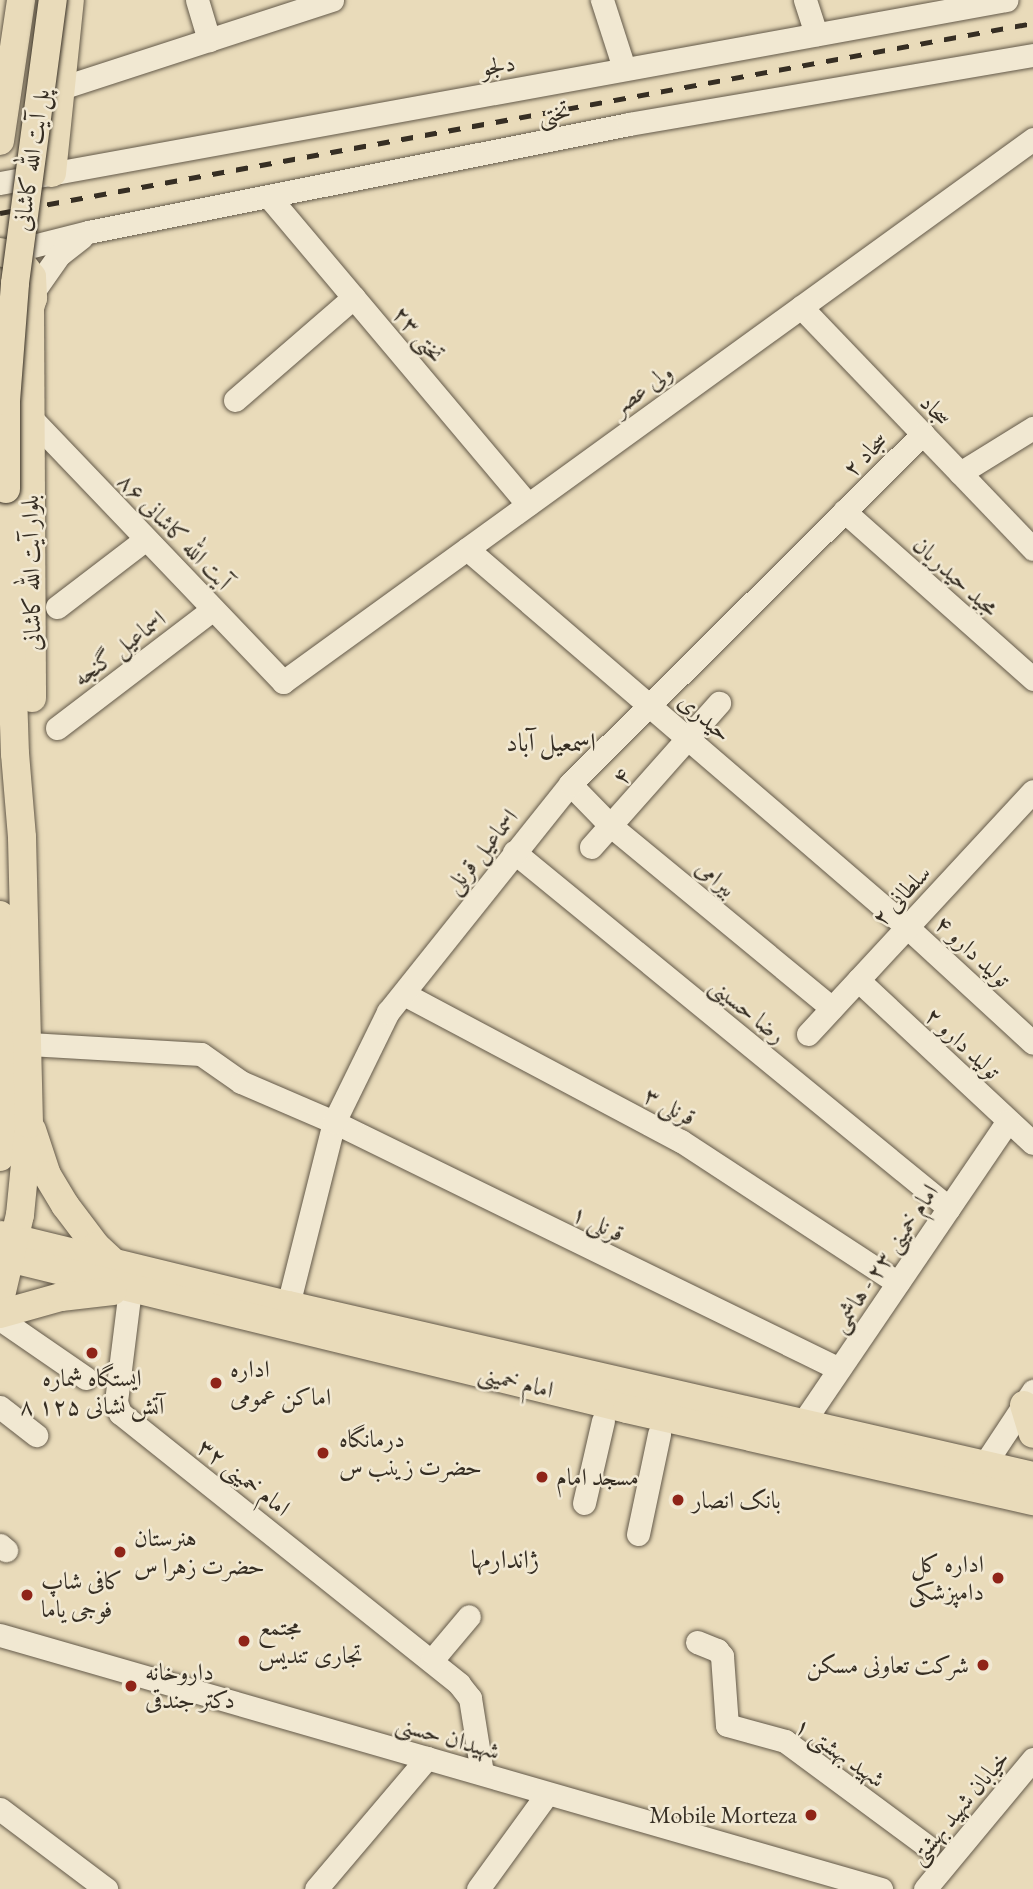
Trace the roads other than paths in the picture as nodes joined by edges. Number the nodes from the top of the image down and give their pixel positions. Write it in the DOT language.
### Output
graph roads {
  1 [pos="21,0"];
  2 [pos="37,0"];
  3 [pos="53,0"];
  4 [pos="70,0"];
  5 [pos="197,0"];
  6 [pos="332,0"];
  7 [pos="602,0"];
  8 [pos="805,0"];
  9 [pos="1006,0"];
  10 [pos="961,2"];
  11 [pos="816,34"];
  12 [pos="209,40"];
  13 [pos="1033,55"];
  14 [pos="624,68"];
  15 [pos="61,88"];
  16 [pos="1033,139"];
  17 [pos="0,141"];
  18 [pos="52,173"];
  19 [pos="0,183"];
  20 [pos="269,197"];
  21 [pos="88,232"];
  22 [pos="2,256"];
  23 [pos="354,297"];
  24 [pos="32,299"];
  25 [pos="801,307"];
  26 [pos="0,327"];
  27 [pos="0,344"];
  28 [pos="28,365"];
  29 [pos="235,400"];
  30 [pos="29,416"];
  31 [pos="1033,428"];
  32 [pos="923,434"];
  33 [pos="960,473"];
  34 [pos="6,489"];
  35 [pos="528,505"];
  36 [pos="844,511"];
  37 [pos="146,539"];
  38 [pos="467,548"];
  39 [pos="1033,549"];
  40 [pos="57,607"];
  41 [pos="213,609"];
  42 [pos="1033,679"];
  43 [pos="283,682"];
  44 [pos="719,703"];
  45 [pos="649,704"];
  46 [pos="57,728"];
  47 [pos="690,739"];
  48 [pos="570,784"];
  49 [pos="1033,791"];
  50 [pos="611,826"];
  51 [pos="22,837"];
  52 [pos="591,848"];
  53 [pos="514,852"];
  54 [pos="0,915"];
  55 [pos="908,927"];
  56 [pos="858,980"];
  57 [pos="404,994"];
  58 [pos="832,1008"];
  59 [pos="808,1034"];
  60 [pos="1033,1043"];
  61 [pos="29,1044"];
  62 [pos="1009,1121"];
  63 [pos="334,1122"];
  64 [pos="8,1137"];
  65 [pos="1033,1143"];
  66 [pos="949,1208"];
  67 [pos="7,1247"];
  68 [pos="114,1263"];
  69 [pos="898,1283"];
  70 [pos="130,1289"];
  71 [pos="0,1300"];
  72 [pos="288,1305"];
  73 [pos="0,1317"];
  74 [pos="839,1370"];
  75 [pos="86,1378"];
  76 [pos="1029,1398"];
  77 [pos="0,1407"];
  78 [pos="603,1421"];
  79 [pos="802,1424"];
  80 [pos="659,1434"];
  81 [pos="1033,1434"];
  82 [pos="36,1435"];
  83 [pos="984,1465"];
  84 [pos="1033,1476"];
  85 [pos="1033,1501"];
  86 [pos="584,1503"];
  87 [pos="638,1534"];
  88 [pos="469,1616"];
  89 [pos="0,1634"];
  90 [pos="697,1642"];
  91 [pos="433,1661"];
  92 [pos="428,1758"];
  93 [pos="1033,1759"];
  94 [pos="482,1773"];
  95 [pos="547,1794"];
  96 [pos="0,1809"];
  97 [pos="928,1847"];
  98 [pos="106,1889"];
  99 [pos="316,1889"];
  100 [pos="478,1889"];
  101 [pos="881,1889"];
  102 [pos="925,1889"];
  1 -- 17 [label="main road"];
  2 -- 22 [label="main road, پل آیت الله کاشانی"];
  3 -- 34 [label="main road, پل آیت الله کاشانی, bridge"];
  4 -- 15 [label="main road"];
  5 -- 12 [label="street"];
  6 -- 12 [label="street"];
  7 -- 14 [label="street"];
  8 -- 11 [label="street"];
  9 -- 10 [label="street, دلجو"];
  10 -- 11 [label="street, دلجو"];
  11 -- 14 [label="street, دلجو"];
  12 -- 15 [label="street"];
  13 -- 20 [label="street, تختی"];
  14 -- 18 [label="street, دلجو"];
  15 -- 18 [label="main road"];
  16 -- 25 [label="street, ولی عصر"];
  18 -- 19 [label="street, دلجو"];
  20 -- 21 [label="street, تختی"];
  20 -- 23 [label="street, تختی ۲۳"];
  21 -- 22 [label="street, تختی"];
  21 -- 24 [label="street"];
  22 -- 24 [label="main road"];
  23 -- 29 [label="street"];
  23 -- 35 [label="street, تختی ۲۳"];
  24 -- 26 [label="main road"];
  24 -- 28 [label="main road, بلوار آیت الله کاشانی"];
  25 -- 32 [label="street, سجاد"];
  25 -- 35 [label="street, ولی عصر"];
  27 -- 28 [label="main road"];
  28 -- 30 [label="main road, بلوار آیت الله کاشانی"];
  30 -- 37 [label="street, آیت الله کاشانی ۸۶"];
  30 -- 51 [label="main road, بلوار آیت الله کاشانی"];
  31 -- 33 [label="street"];
  32 -- 33 [label="street, سجاد"];
  32 -- 36 [label="street, سجاد ۲"];
  33 -- 39 [label="street, سجاد"];
  34 -- 51 [label="main road, بلوار آیت الله کاشانی"];
  35 -- 38 [label="street, ولی عصر"];
  36 -- 42 [label="street, مجید حیدریان"];
  36 -- 45 [label="street, اسماعیل قرنلی"];
  37 -- 40 [label="street"];
  37 -- 41 [label="street, آیت الله کاشانی ۸۶"];
  38 -- 43 [label="street, ولی عصر"];
  38 -- 45 [label="street, حیدری"];
  41 -- 43 [label="street, آیت الله کاشانی ۸۶"];
  41 -- 46 [label="street, اسماعیل گنجه"];
  44 -- 47 [label="street, ۴"];
  45 -- 47 [label="street, حیدری"];
  45 -- 48 [label="street, اسماعیل قرنلی"];
  47 -- 50 [label="street, ۴"];
  47 -- 55 [label="street, حیدری"];
  48 -- 50 [label="street, بیرامی"];
  48 -- 53 [label="street, اسماعیل قرنلی"];
  49 -- 55 [label="street, ۲ سلطانی"];
  50 -- 52 [label="street, ۴"];
  50 -- 58 [label="street, بیرامی"];
  51 -- 61 [label="main road, بلوار آیت الله کاشانی"];
  53 -- 57 [label="street, اسماعیل قرنلی"];
  53 -- 66 [label="street, رضا حسینی"];
  54 -- 64 [label="main road, بلوار آیت الله کاشانی"];
  55 -- 56 [label="street, ۲ سلطانی"];
  55 -- 60 [label="street, تولید دارو ۴"];
  56 -- 58 [label="street, ۲ سلطانی"];
  56 -- 62 [label="street, تولید دارو ۲"];
  57 -- 63 [label="street, اسماعیل قرنلی"];
  57 -- 69 [label="street, قرنلی ۳"];
  58 -- 59 [label="street, ۲ سلطانی"];
  61 -- 63 [label="street, قرنلی ۱"];
  61 -- 64 [label="main road, بلوار آیت الله کاشانی"];
  62 -- 65 [label="street, تولید دارو ۲"];
  62 -- 66 [label="street, امام خمینی ۲۳ - هاشمی"];
  63 -- 72 [label="street, اسماعیل قرنلی"];
  63 -- 74 [label="street, قرنلی ۱"];
  64 -- 67 [label="main road, بلوار آیت الله کاشانی"];
  64 -- 68 [label="main road"];
  66 -- 69 [label="street, امام خمینی ۲۳ - هاشمی"];
  67 -- 68 [label="main road, امام خمینی"];
  67 -- 70 [label="main road, امام خمینی"];
  67 -- 71 [label="main road, بلوار آیت الله کاشانی"];
  68 -- 72 [label="main road, امام خمینی"];
  69 -- 74 [label="street, امام خمینی ۲۳ - هاشمی"];
  70 -- 73 [label="main road"];
  70 -- 85 [label="main road, امام خمینی"];
  70 -- 91 [label="street, امام خمینی ۳۲"];
  72 -- 79 [label="main road, امام خمینی"];
  73 -- 75 [label="street"];
  74 -- 79 [label="street, امام خمینی ۲۳ - هاشمی"];
  76 -- 81 [label="main road"];
  76 -- 83 [label="street"];
  77 -- 82 [label="street"];
  78 -- 86 [label="street"];
  79 -- 83 [label="main road, امام خمینی"];
  80 -- 87 [label="street"];
  83 -- 84 [label="main road, امام خمینی"];
  88 -- 91 [label="street"];
  89 -- 92 [label="street, شهیدان حسنی"];
  90 -- 97 [label="street, شهید بهشتی ۱"];
  91 -- 94 [label="street"];
  92 -- 94 [label="street, شهیدان حسنی"];
  92 -- 99 [label="street"];
  93 -- 102 [label="street, خیابان شهید بهشتی"];
  94 -- 95 [label="street, شهیدان حسنی"];
  95 -- 100 [label="street"];
  95 -- 101 [label="street, شهیدان حسنی"];
  96 -- 98 [label="street"];
}
